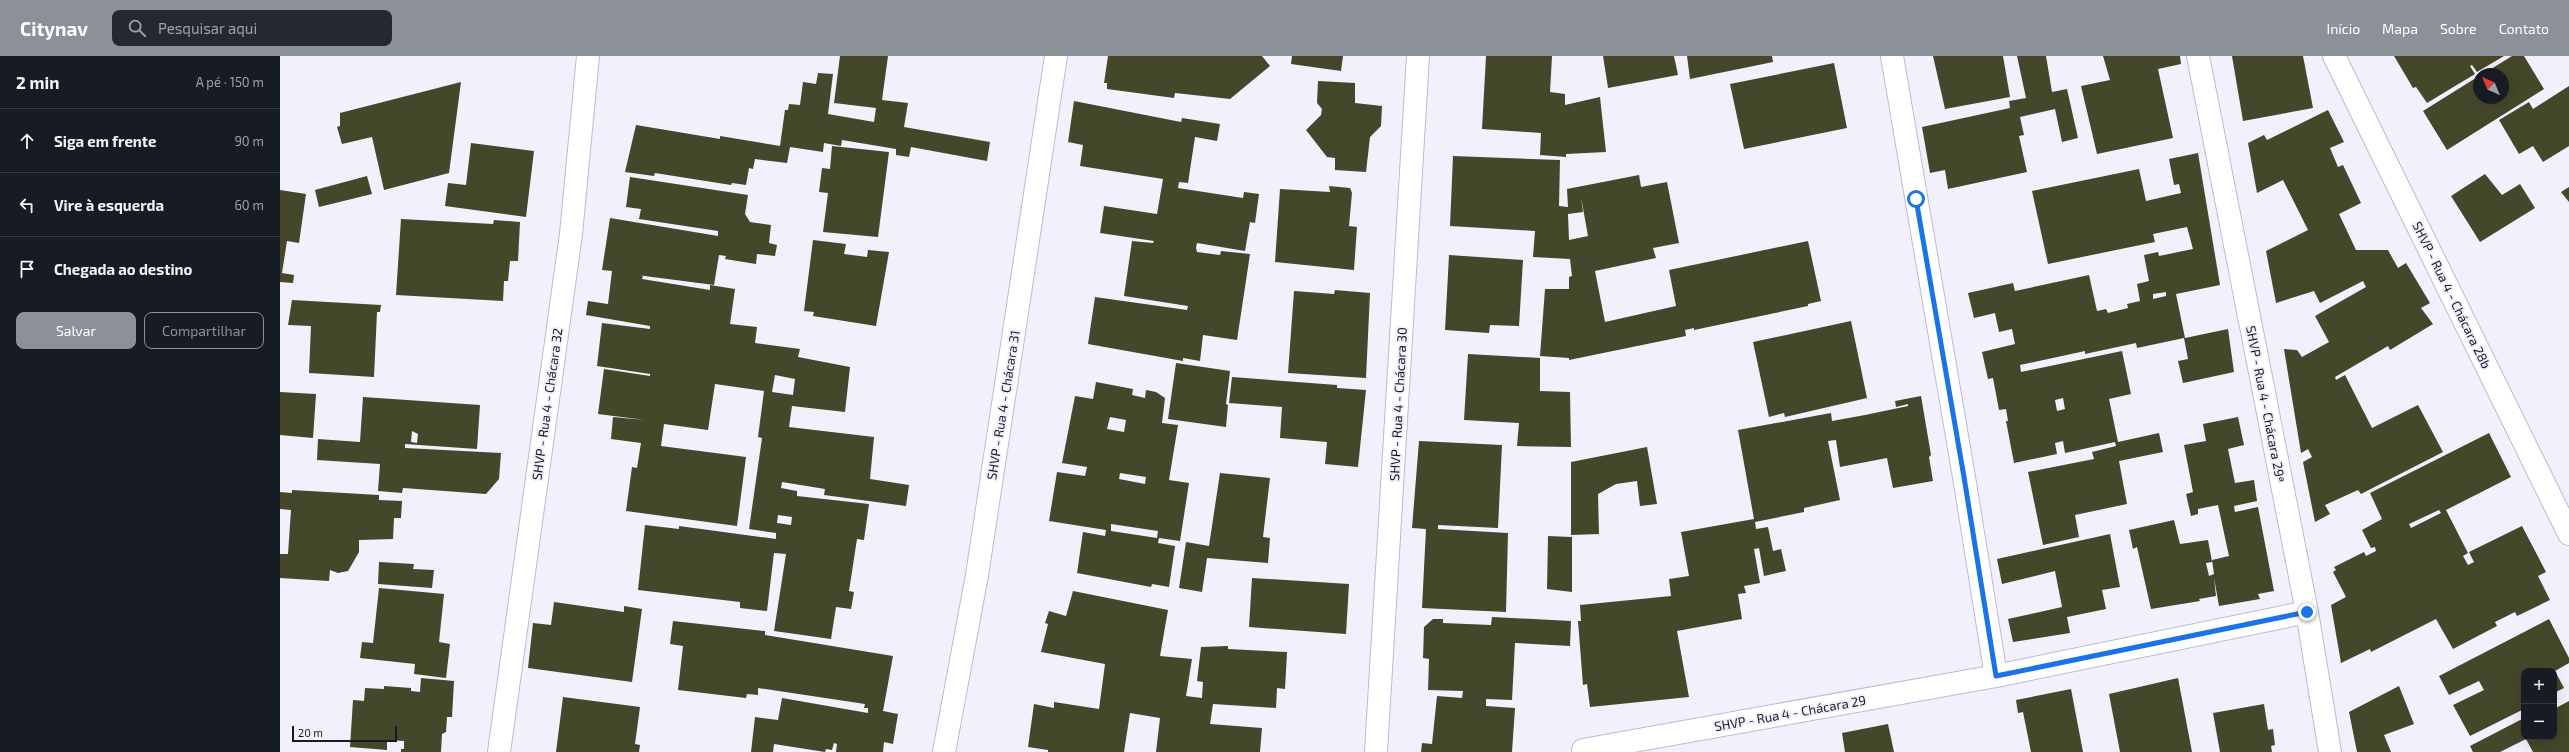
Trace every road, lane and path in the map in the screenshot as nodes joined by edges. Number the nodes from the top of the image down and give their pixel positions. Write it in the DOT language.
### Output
graph roads {
  1 [pos="588,56"];
  2 [pos="1056,56"];
  3 [pos="1418,56"];
  4 [pos="1892,56"];
  5 [pos="2198,56"];
  6 [pos="2334,56"];
  7 [pos="2569,534"];
  8 [pos="2307,612"];
  9 [pos="1996,676"];
  10 [pos="1584,750"];
  11 [pos="499,752"];
  12 [pos="944,752"];
  13 [pos="1376,752"];
  14 [pos="2330,752"];
  1 -- 11 [label="street, SHVP - Rua 4 - Chácara 32"];
  2 -- 12 [label="street, SHVP - Rua 4 - Chácara 31"];
  3 -- 13 [label="street, SHVP - Rua 4 - Chácara 30"];
  4 -- 9 [label="street"];
  5 -- 8 [label="street, SHVP - Rua 4 - Chácara 29ª"];
  6 -- 7 [label="street, SHVP - Rua 4 - Chácara 28b"];
  8 -- 9 [label="street, SHVP - Rua 4 - Chácara 29"];
  8 -- 14 [label="street, SHVP - Rua 4 - Chácara 29ª"];
  9 -- 10 [label="street, SHVP - Rua 4 - Chácara 29"];
}
